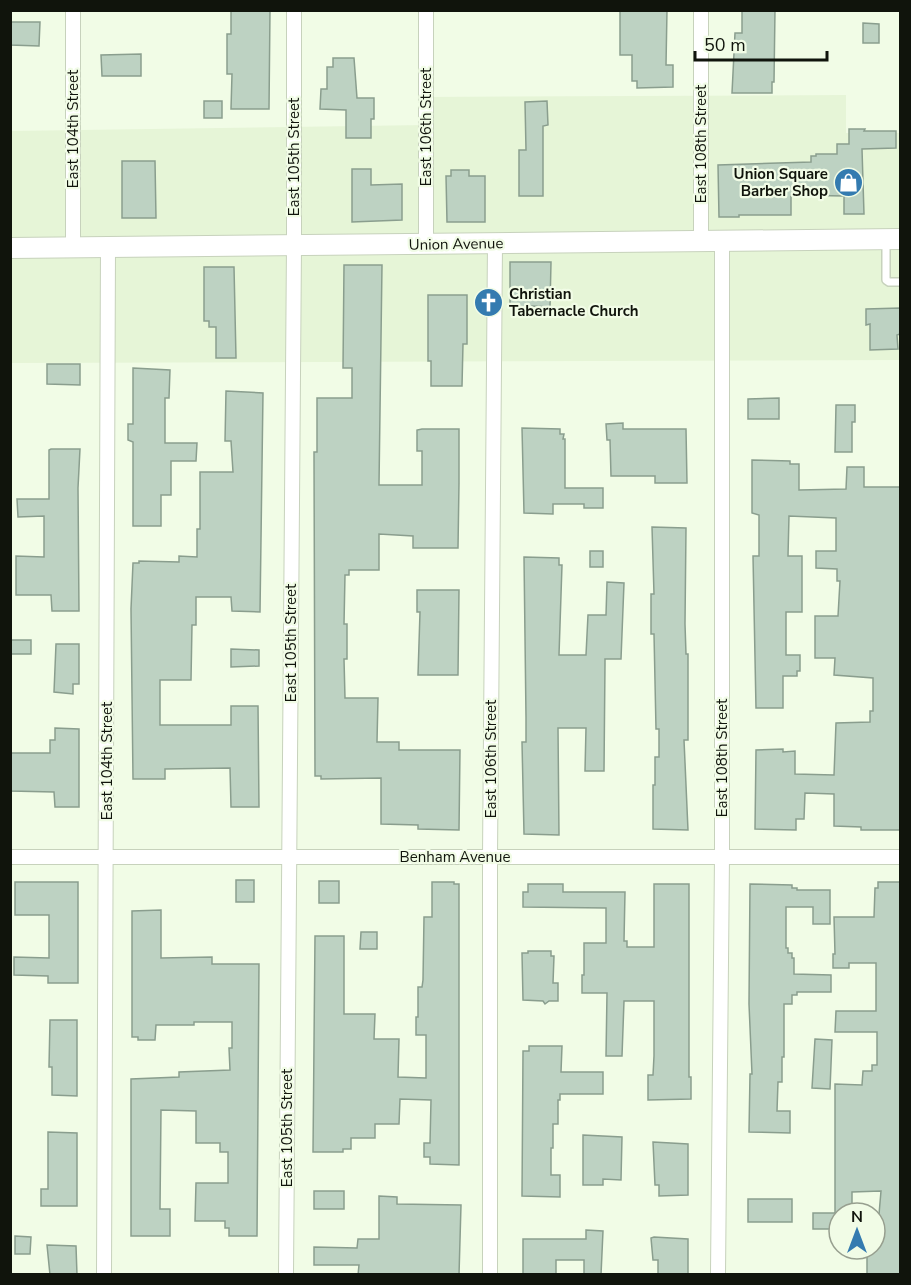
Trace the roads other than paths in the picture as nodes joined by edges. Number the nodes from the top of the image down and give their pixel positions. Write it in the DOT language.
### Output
graph roads {
  1 [pos="73,10"];
  2 [pos="294,10"];
  3 [pos="426,10"];
  4 [pos="701,10"];
  5 [pos="893,239"];
  6 [pos="701,241"];
  7 [pos="722,241"];
  8 [pos="495,243"];
  9 [pos="426,244"];
  10 [pos="294,245"];
  11 [pos="108,247"];
  12 [pos="10,248"];
  13 [pos="73,248"];
  14 [pos="900,282"];
  15 [pos="10,857"];
  16 [pos="289,857"];
  17 [pos="490,857"];
  18 [pos="722,857"];
  19 [pos="900,857"];
  20 [pos="106,858"];
  21 [pos="104,1275"];
  22 [pos="286,1275"];
  23 [pos="490,1275"];
  24 [pos="718,1275"];
  1 -- 13 [label="street, East 104th Street"];
  2 -- 10 [label="street, East 105th Street"];
  3 -- 9 [label="street, East 106th Street"];
  4 -- 6 [label="street, East 108th Street"];
  5 -- 7 [label="main road, Union Avenue"];
  5 -- 14 [label="lane"];
  6 -- 7 [label="main road, Union Avenue"];
  6 -- 8 [label="main road, Union Avenue"];
  7 -- 18 [label="street, East 108th Street"];
  8 -- 9 [label="main road, Union Avenue"];
  8 -- 17 [label="street, East 106th Street"];
  9 -- 10 [label="main road, Union Avenue"];
  10 -- 11 [label="main road, Union Avenue"];
  10 -- 16 [label="street, East 105th Street"];
  11 -- 13 [label="main road, Union Avenue"];
  11 -- 20 [label="street, East 104th Street"];
  12 -- 13 [label="main road, Union Avenue"];
  15 -- 20 [label="street, Benham Avenue"];
  16 -- 17 [label="street, Benham Avenue"];
  16 -- 20 [label="street, Benham Avenue"];
  16 -- 22 [label="street, East 105th Street"];
  17 -- 18 [label="street, Benham Avenue"];
  17 -- 23 [label="street, East 106th Street"];
  18 -- 19 [label="street, Benham Avenue"];
  18 -- 24 [label="street, East 108th Street"];
  20 -- 21 [label="street, East 104th Street"];
}
